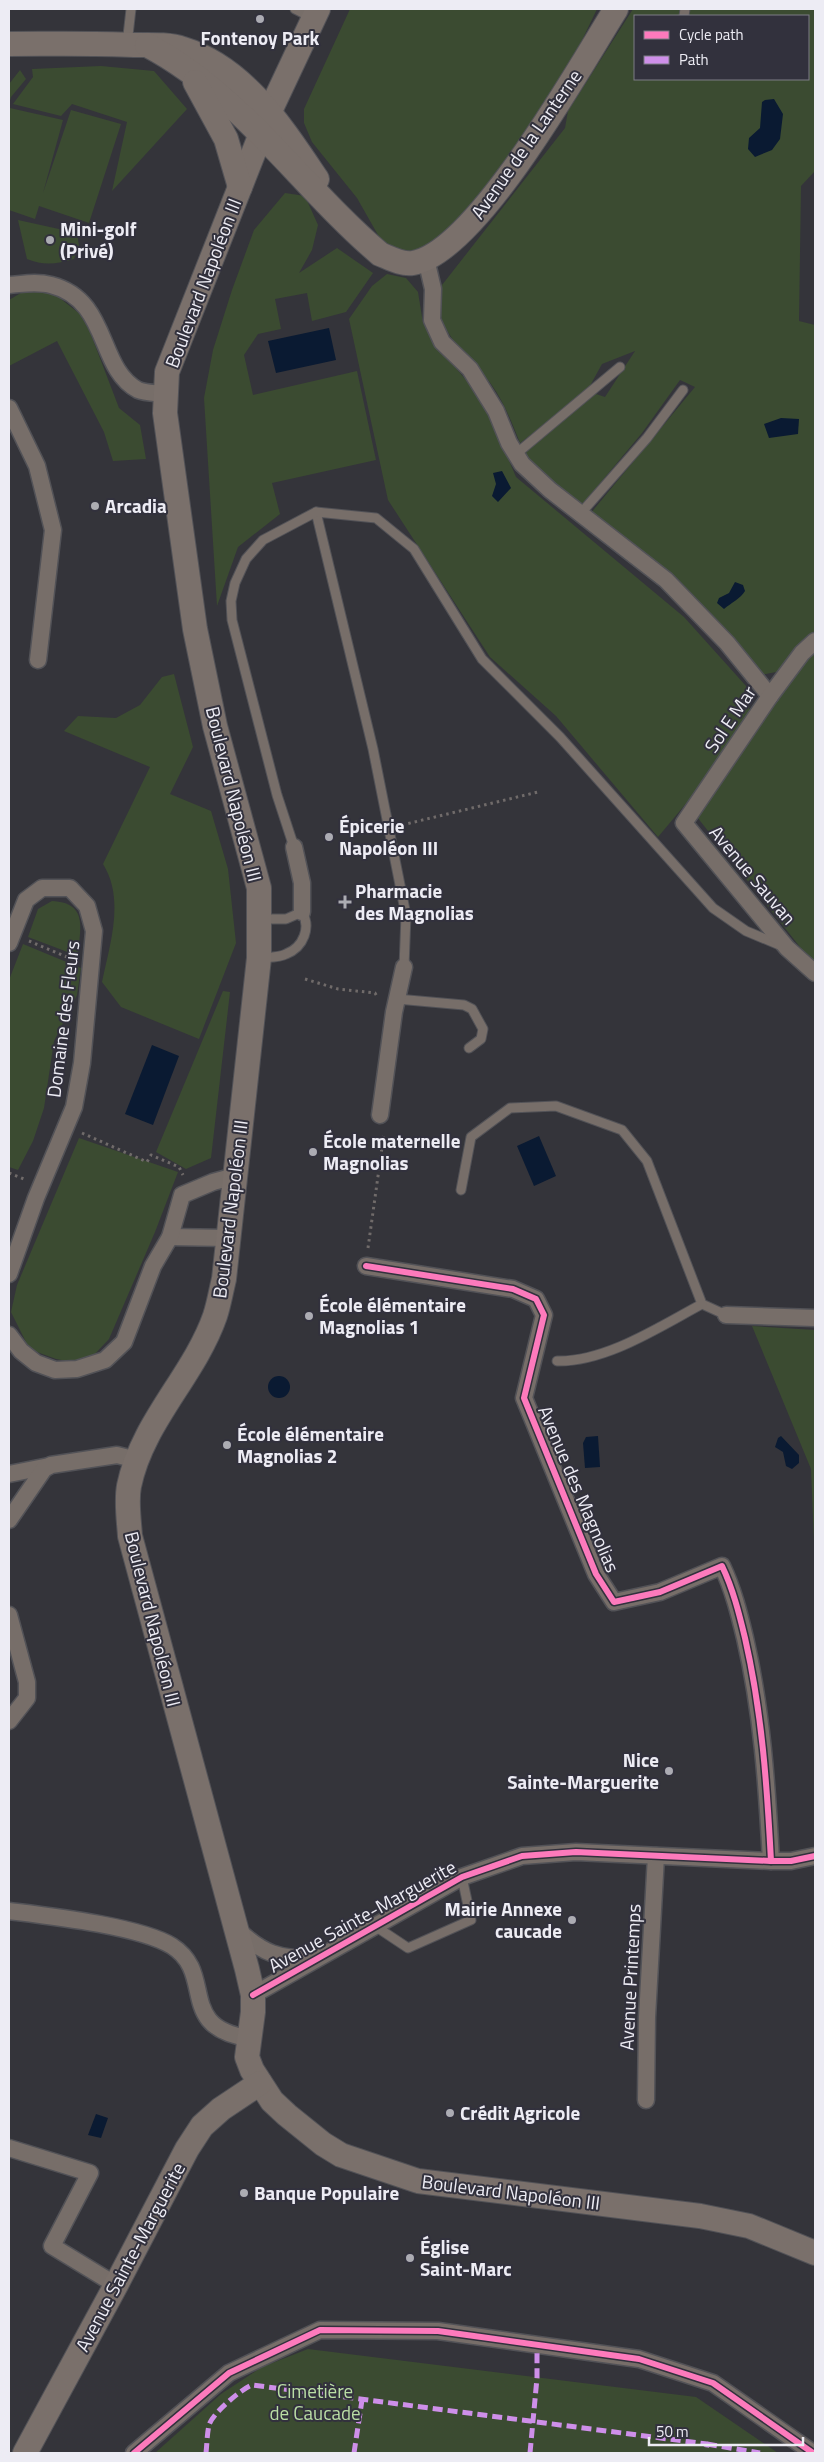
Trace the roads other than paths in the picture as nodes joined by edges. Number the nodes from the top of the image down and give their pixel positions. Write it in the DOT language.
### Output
graph roads {
  1 [pos="131,9"];
  2 [pos="616,9"];
  3 [pos="309,12"];
  4 [pos="9,44"];
  5 [pos="137,45"];
  6 [pos="186,68"];
  7 [pos="270,111"];
  8 [pos="261,133"];
  9 [pos="240,187"];
  10 [pos="345,219"];
  11 [pos="426,259"];
  12 [pos="9,285"];
  13 [pos="620,367"];
  14 [pos="683,390"];
  15 [pos="165,394"];
  16 [pos="9,408"];
  17 [pos="516,454"];
  18 [pos="316,512"];
  19 [pos="580,513"];
  20 [pos="815,642"];
  21 [pos="38,660"];
  22 [pos="770,696"];
  23 [pos="684,823"];
  24 [pos="294,848"];
  25 [pos="302,912"];
  26 [pos="260,919"];
  27 [pos="11,939"];
  28 [pos="787,948"];
  29 [pos="259,958"];
  30 [pos="404,967"];
  31 [pos="815,973"];
  32 [pos="396,1005"];
  33 [pos="469,1048"];
  34 [pos="380,1115"];
  35 [pos="235,1176"];
  36 [pos="461,1190"];
  37 [pos="170,1237"];
  38 [pos="228,1238"];
  39 [pos="366,1266"];
  40 [pos="9,1274"];
  41 [pos="702,1304"];
  42 [pos="726,1315"];
  43 [pos="815,1318"];
  44 [pos="9,1335"];
  45 [pos="557,1361"];
  46 [pos="137,1460"];
  47 [pos="51,1465"];
  48 [pos="9,1474"];
  49 [pos="9,1520"];
  50 [pos="9,1614"];
  51 [pos="9,1721"];
  52 [pos="656,1856"];
  53 [pos="815,1856"];
  54 [pos="771,1860"];
  55 [pos="462,1877"];
  56 [pos="9,1911"];
  57 [pos="375,1926"];
  58 [pos="236,1928"];
  59 [pos="315,1959"];
  60 [pos="253,1995"];
  61 [pos="248,2038"];
  62 [pos="260,2083"];
  63 [pos="646,2100"];
  64 [pos="9,2148"];
  65 [pos="815,2253"];
  66 [pos="116,2286"];
  67 [pos="25,2453"];
  68 [pos="134,2453"];
  69 [pos="813,2453"];
  1 -- 5 [label="lane"];
  2 -- 11 [label="main road, Avenue de la Lanterne"];
  3 -- 7 [label="main road, Boulevard Napoléon III"];
  4 -- 5 [label="main road, Avenue de la Lanterne"];
  5 -- 6 [label="main road, Avenue de la Lanterne"];
  5 -- 7 [label="main road, Avenue de la Lanterne"];
  6 -- 8 [label="main road, Avenue de la Lanterne"];
  6 -- 9 [label="main road"];
  7 -- 8 [label="main road, Boulevard Napoléon III"];
  7 -- 10 [label="main road, Avenue de la Lanterne"];
  8 -- 9 [label="main road, Boulevard Napoléon III"];
  8 -- 10 [label="main road, Avenue de la Lanterne"];
  9 -- 15 [label="main road, Boulevard Napoléon III"];
  10 -- 11 [label="main road, Avenue de la Lanterne"];
  11 -- 17 [label="street"];
  12 -- 15 [label="street"];
  13 -- 17 [label="lane"];
  14 -- 19 [label="lane"];
  15 -- 26 [label="main road, Boulevard Napoléon III"];
  16 -- 21 [label="street"];
  17 -- 19 [label="street"];
  18 -- 24 [label="lane"];
  18 -- 28 [label="lane"];
  18 -- 30 [label="lane"];
  19 -- 22 [label="street"];
  20 -- 22 [label="street, Sol E Mar"];
  22 -- 23 [label="street, Sol E Mar"];
  23 -- 28 [label="street, Avenue Sauvan"];
  24 -- 25 [label="street"];
  25 -- 26 [label="lane"];
  25 -- 29 [label="lane"];
  26 -- 29 [label="main road, Boulevard Napoléon III"];
  27 -- 40 [label="street, Domaine des Fleurs"];
  28 -- 31 [label="street, Avenue Sauvan"];
  29 -- 35 [label="main road, Boulevard Napoléon III"];
  30 -- 32 [label="street"];
  32 -- 33 [label="lane"];
  32 -- 34 [label="street"];
  35 -- 37 [label="street"];
  35 -- 38 [label="main road, Boulevard Napoléon III"];
  36 -- 41 [label="lane"];
  37 -- 38 [label="street"];
  37 -- 44 [label="street"];
  38 -- 46 [label="main road, Boulevard Napoléon III"];
  39 -- 54 [label="street, Avenue des Magnolias"];
  41 -- 42 [label="lane"];
  41 -- 45 [label="lane"];
  42 -- 43 [label="street"];
  46 -- 47 [label="street"];
  46 -- 58 [label="main road, Boulevard Napoléon III"];
  47 -- 48 [label="street"];
  47 -- 49 [label="street"];
  50 -- 51 [label="street"];
  52 -- 54 [label="street, Avenue Sainte-Marguerite"];
  52 -- 55 [label="street, Avenue Sainte-Marguerite"];
  52 -- 63 [label="street, Avenue Printemps"];
  53 -- 54 [label="street, Avenue Sainte-Marguerite"];
  55 -- 57 [label="street, Avenue Sainte-Marguerite"];
  55 -- 57 [label="lane"];
  56 -- 61 [label="street"];
  57 -- 59 [label="street, Avenue Sainte-Marguerite"];
  58 -- 59 [label="street, Avenue Sainte-Marguerite"];
  58 -- 60 [label="main road, Boulevard Napoléon III"];
  59 -- 60 [label="street, Avenue Sainte-Marguerite"];
  60 -- 61 [label="main road, Boulevard Napoléon III"];
  61 -- 62 [label="main road, Boulevard Napoléon III"];
  62 -- 65 [label="main road, Boulevard Napoléon III"];
  62 -- 66 [label="main road, Avenue Sainte-Marguerite"];
  64 -- 66 [label="street"];
  66 -- 67 [label="main road, Avenue Sainte-Marguerite"];
  68 -- 69 [label="street"];
}
